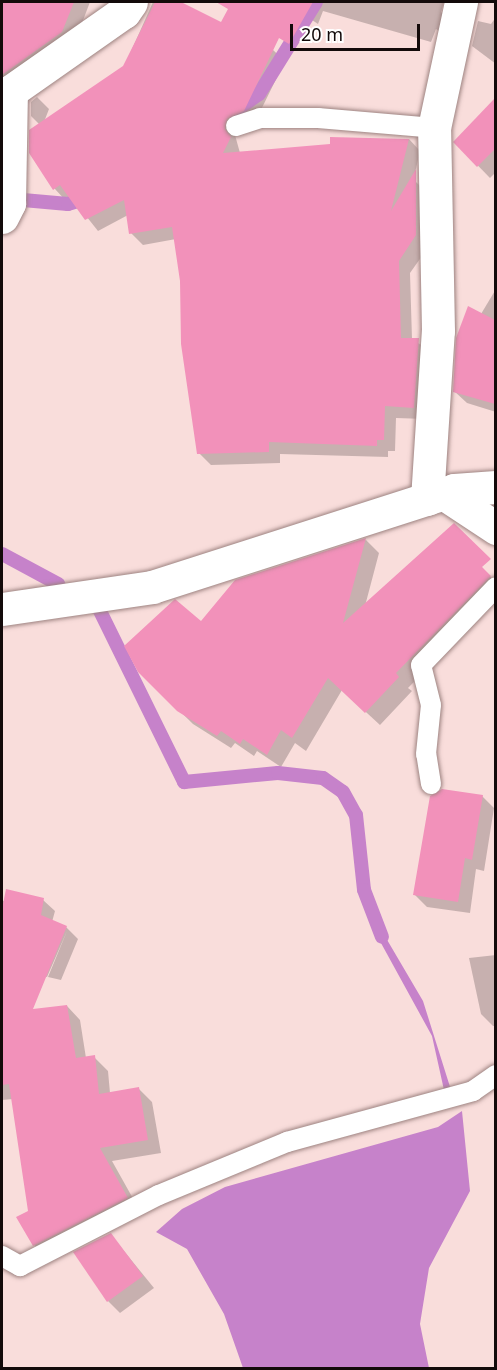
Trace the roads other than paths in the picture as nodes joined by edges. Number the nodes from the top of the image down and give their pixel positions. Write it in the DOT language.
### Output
graph roads {
  1 [pos="131,2"];
  2 [pos="461,2"];
  3 [pos="236,126"];
  4 [pos="434,128"];
  5 [pos="2,217"];
  6 [pos="495,487"];
  7 [pos="435,496"];
  8 [pos="495,528"];
  9 [pos="495,587"];
  10 [pos="2,609"];
  11 [pos="431,784"];
  12 [pos="495,1075"];
  13 [pos="2,1256"];
  1 -- 5 [label="street"];
  2 -- 4 [label="street"];
  3 -- 4 [label="lane"];
  4 -- 7 [label="street"];
  6 -- 7 [label="street"];
  7 -- 8 [label="street"];
  7 -- 10 [label="street"];
  9 -- 11 [label="lane"];
  12 -- 13 [label="lane"];
}
